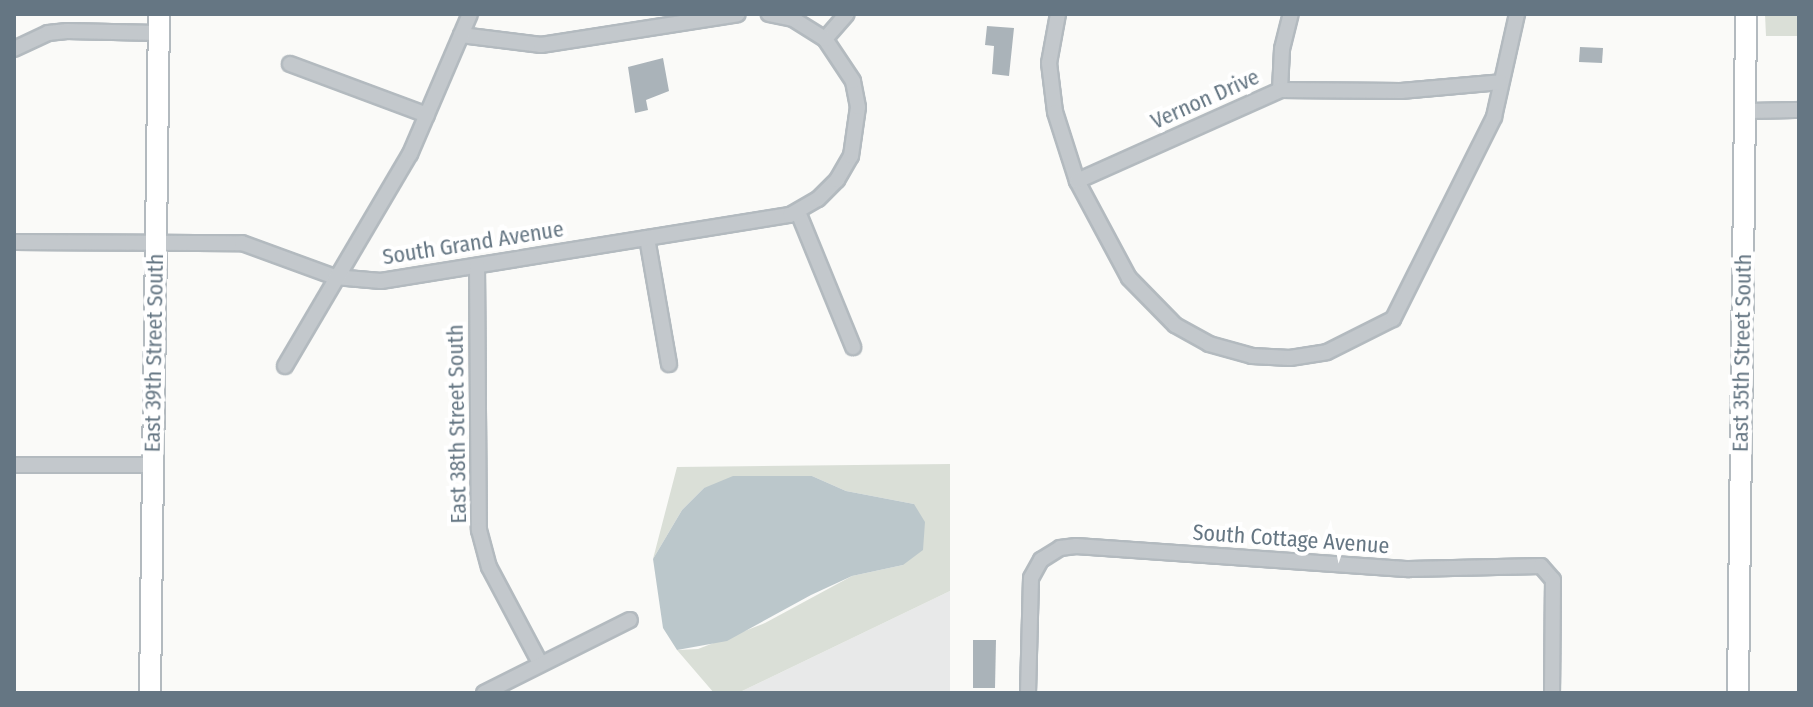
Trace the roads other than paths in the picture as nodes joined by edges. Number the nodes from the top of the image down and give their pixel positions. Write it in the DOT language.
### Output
graph roads {
  1 [pos="470,14"];
  2 [pos="738,14"];
  3 [pos="769,14"];
  4 [pos="847,14"];
  5 [pos="1058,14"];
  6 [pos="1291,14"];
  7 [pos="1517,14"];
  8 [pos="1746,14"];
  9 [pos="159,23"];
  10 [pos="461,35"];
  11 [pos="825,39"];
  12 [pos="14,49"];
  13 [pos="290,64"];
  14 [pos="1501,82"];
  15 [pos="1280,90"];
  16 [pos="1799,110"];
  17 [pos="1745,111"];
  18 [pos="427,115"];
  19 [pos="1077,181"];
  20 [pos="798,212"];
  21 [pos="647,238"];
  22 [pos="14,242"];
  23 [pos="156,242"];
  24 [pos="477,266"];
  25 [pos="335,277"];
  26 [pos="853,347"];
  27 [pos="669,364"];
  28 [pos="285,366"];
  29 [pos="14,465"];
  30 [pos="153,465"];
  31 [pos="630,620"];
  32 [pos="540,663"];
  33 [pos="150,693"];
  34 [pos="484,693"];
  35 [pos="1028,693"];
  36 [pos="1552,693"];
  37 [pos="1738,693"];
  1 -- 10 [label="street"];
  2 -- 10 [label="street"];
  3 -- 11 [label="street"];
  4 -- 11 [label="street"];
  5 -- 19 [label="street"];
  6 -- 15 [label="street"];
  7 -- 14 [label="street"];
  8 -- 17 [label="main road, East 35th Street South"];
  9 -- 12 [label="street"];
  9 -- 23 [label="main road, East 39th Street South"];
  10 -- 18 [label="street"];
  11 -- 20 [label="street"];
  13 -- 18 [label="street"];
  14 -- 15 [label="street, Vernon Drive"];
  14 -- 19 [label="street"];
  15 -- 19 [label="street, Vernon Drive"];
  16 -- 17 [label="street"];
  17 -- 37 [label="main road, East 35th Street South"];
  18 -- 25 [label="street"];
  20 -- 21 [label="street, South Grand Avenue"];
  20 -- 26 [label="street"];
  21 -- 24 [label="street, South Grand Avenue"];
  21 -- 27 [label="street"];
  22 -- 23 [label="street, South Grand Avenue"];
  23 -- 25 [label="street, South Grand Avenue"];
  23 -- 30 [label="main road, East 39th Street South"];
  24 -- 25 [label="street, South Grand Avenue"];
  24 -- 32 [label="street, East 38th Street South"];
  25 -- 28 [label="street"];
  29 -- 30 [label="street"];
  30 -- 33 [label="main road, East 39th Street South"];
  31 -- 32 [label="street"];
  32 -- 34 [label="street"];
  35 -- 36 [label="street, South Cottage Avenue"];
}
